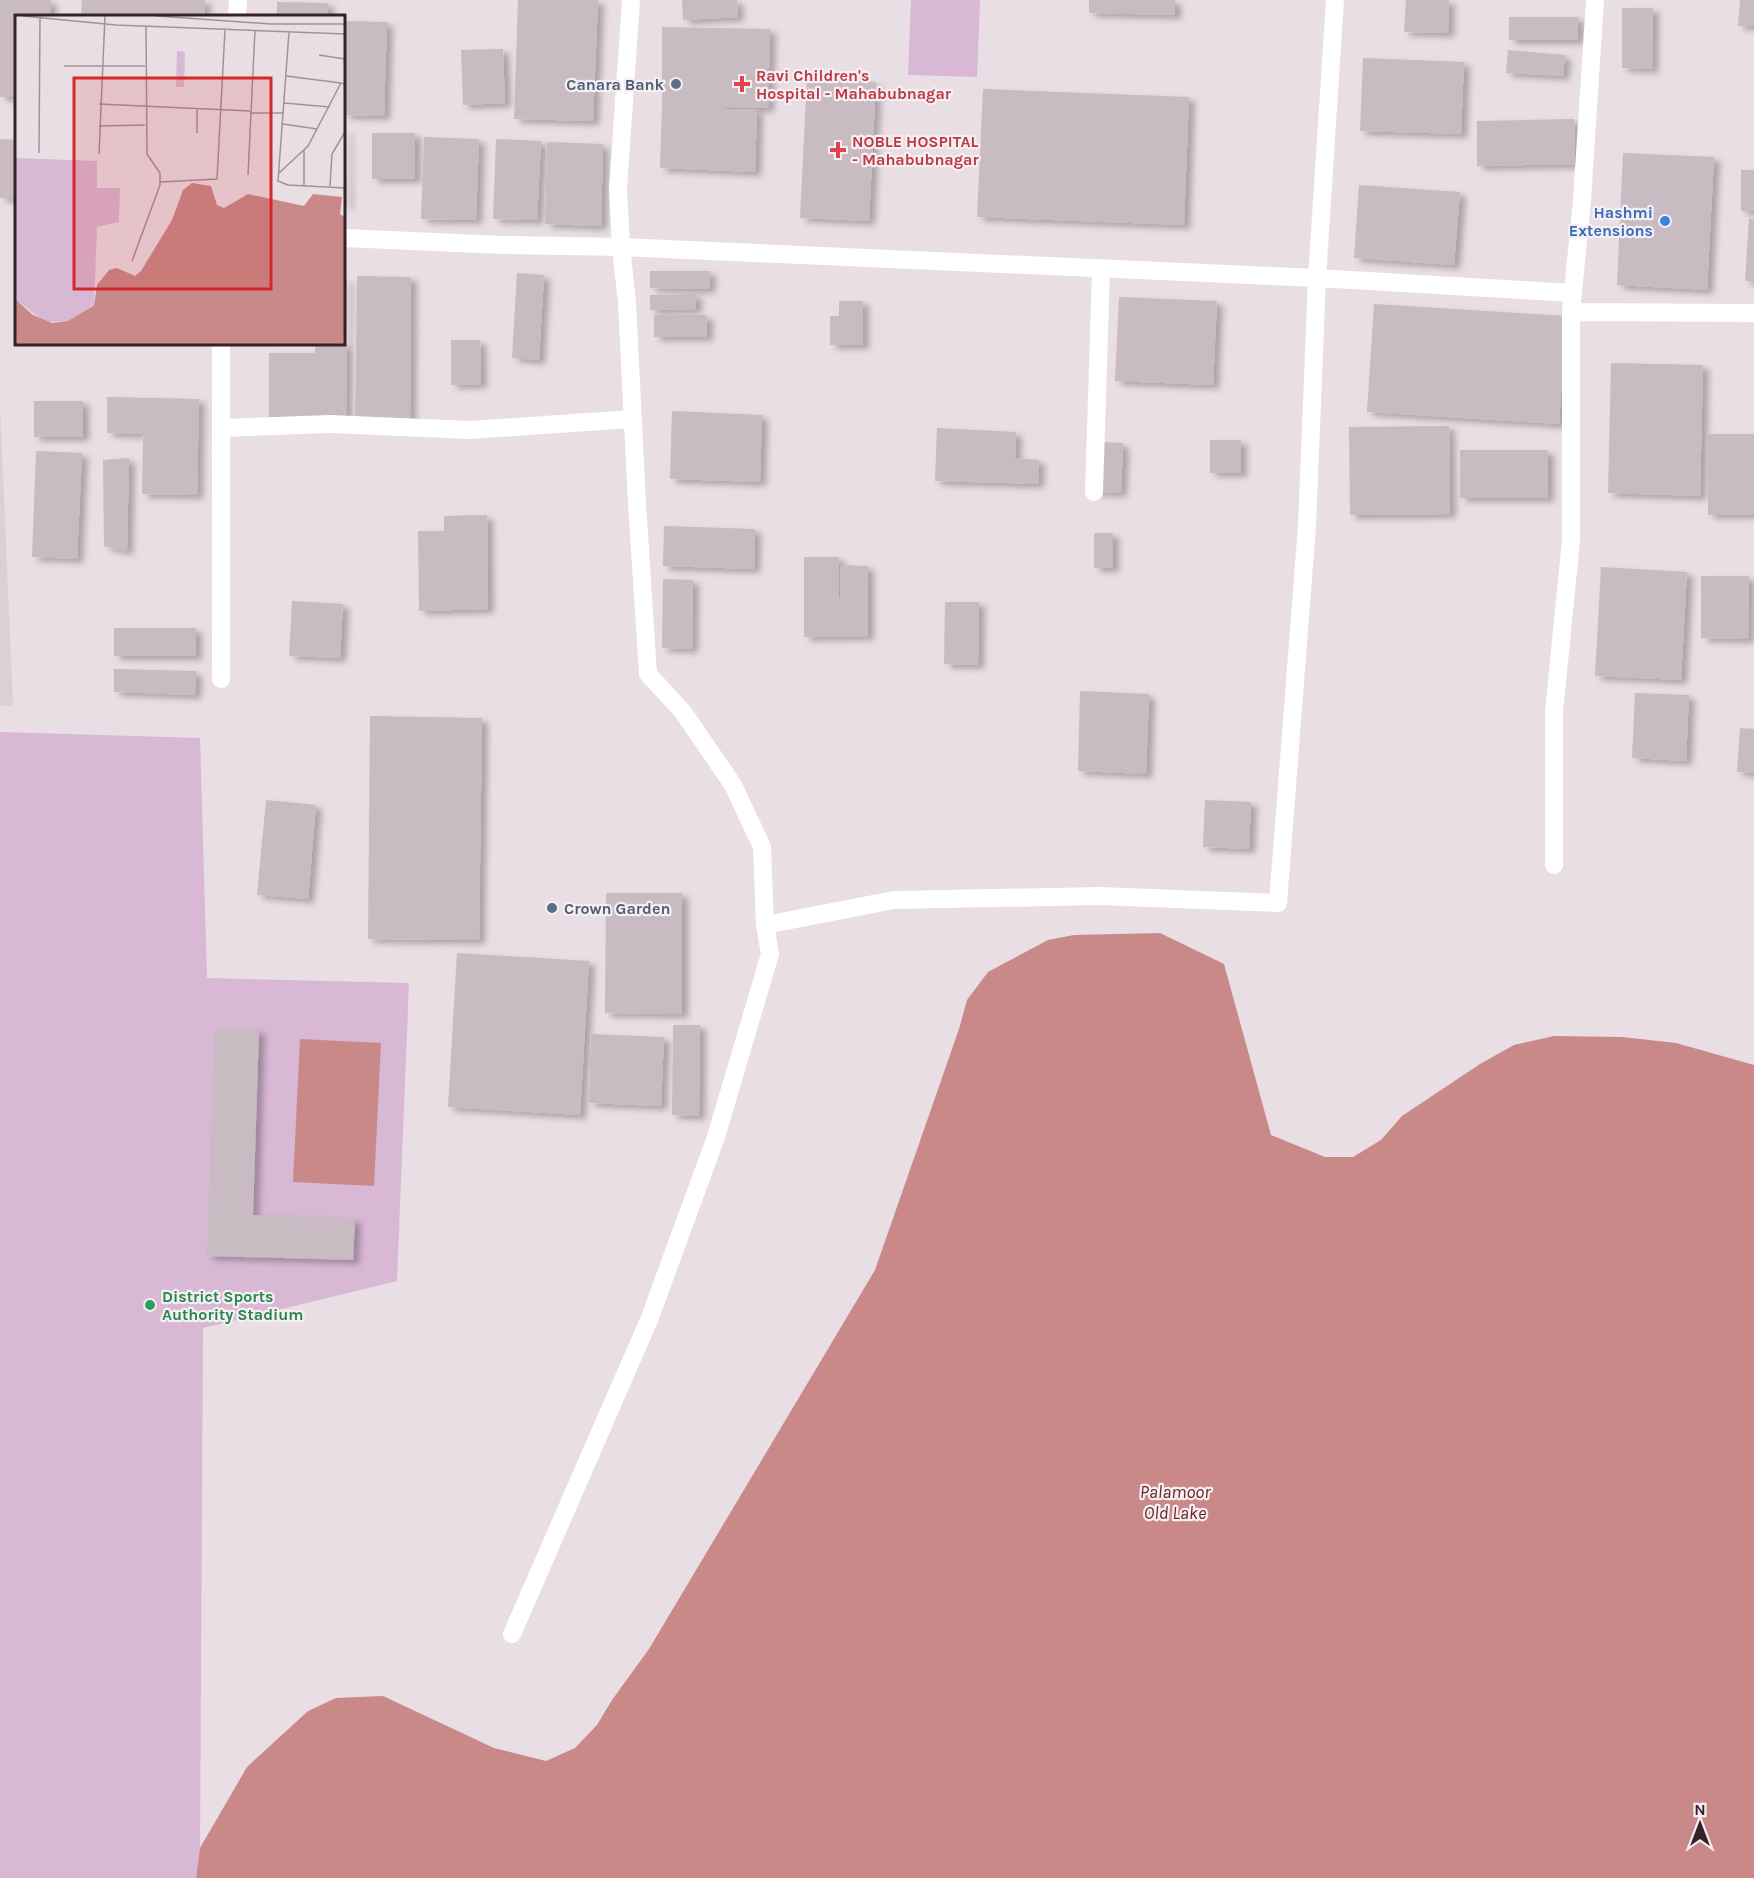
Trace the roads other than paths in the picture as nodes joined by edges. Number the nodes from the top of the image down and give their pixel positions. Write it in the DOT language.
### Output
graph roads {
  1 [pos="238,0"];
  2 [pos="631,0"];
  3 [pos="1335,0"];
  4 [pos="1595,0"];
  5 [pos="237,15"];
  6 [pos="345,238"];
  7 [pos="621,247"];
  8 [pos="1101,269"];
  9 [pos="1317,279"];
  10 [pos="1573,293"];
  11 [pos="1571,312"];
  12 [pos="1754,313"];
  13 [pos="221,345"];
  14 [pos="632,418"];
  15 [pos="221,428"];
  16 [pos="1094,492"];
  17 [pos="221,679"];
  18 [pos="1554,865"];
  19 [pos="765,925"];
  20 [pos="512,1634"];
  1 -- 5 [label="street"];
  2 -- 7 [label="street"];
  3 -- 9 [label="street"];
  4 -- 10 [label="street"];
  6 -- 7 [label="street"];
  7 -- 8 [label="street"];
  7 -- 14 [label="street"];
  8 -- 9 [label="street"];
  8 -- 16 [label="street"];
  9 -- 10 [label="street"];
  9 -- 19 [label="street"];
  10 -- 11 [label="street"];
  11 -- 12 [label="street"];
  11 -- 18 [label="street"];
  13 -- 15 [label="street"];
  14 -- 15 [label="street"];
  14 -- 19 [label="street"];
  15 -- 17 [label="street"];
  19 -- 20 [label="street"];
}
